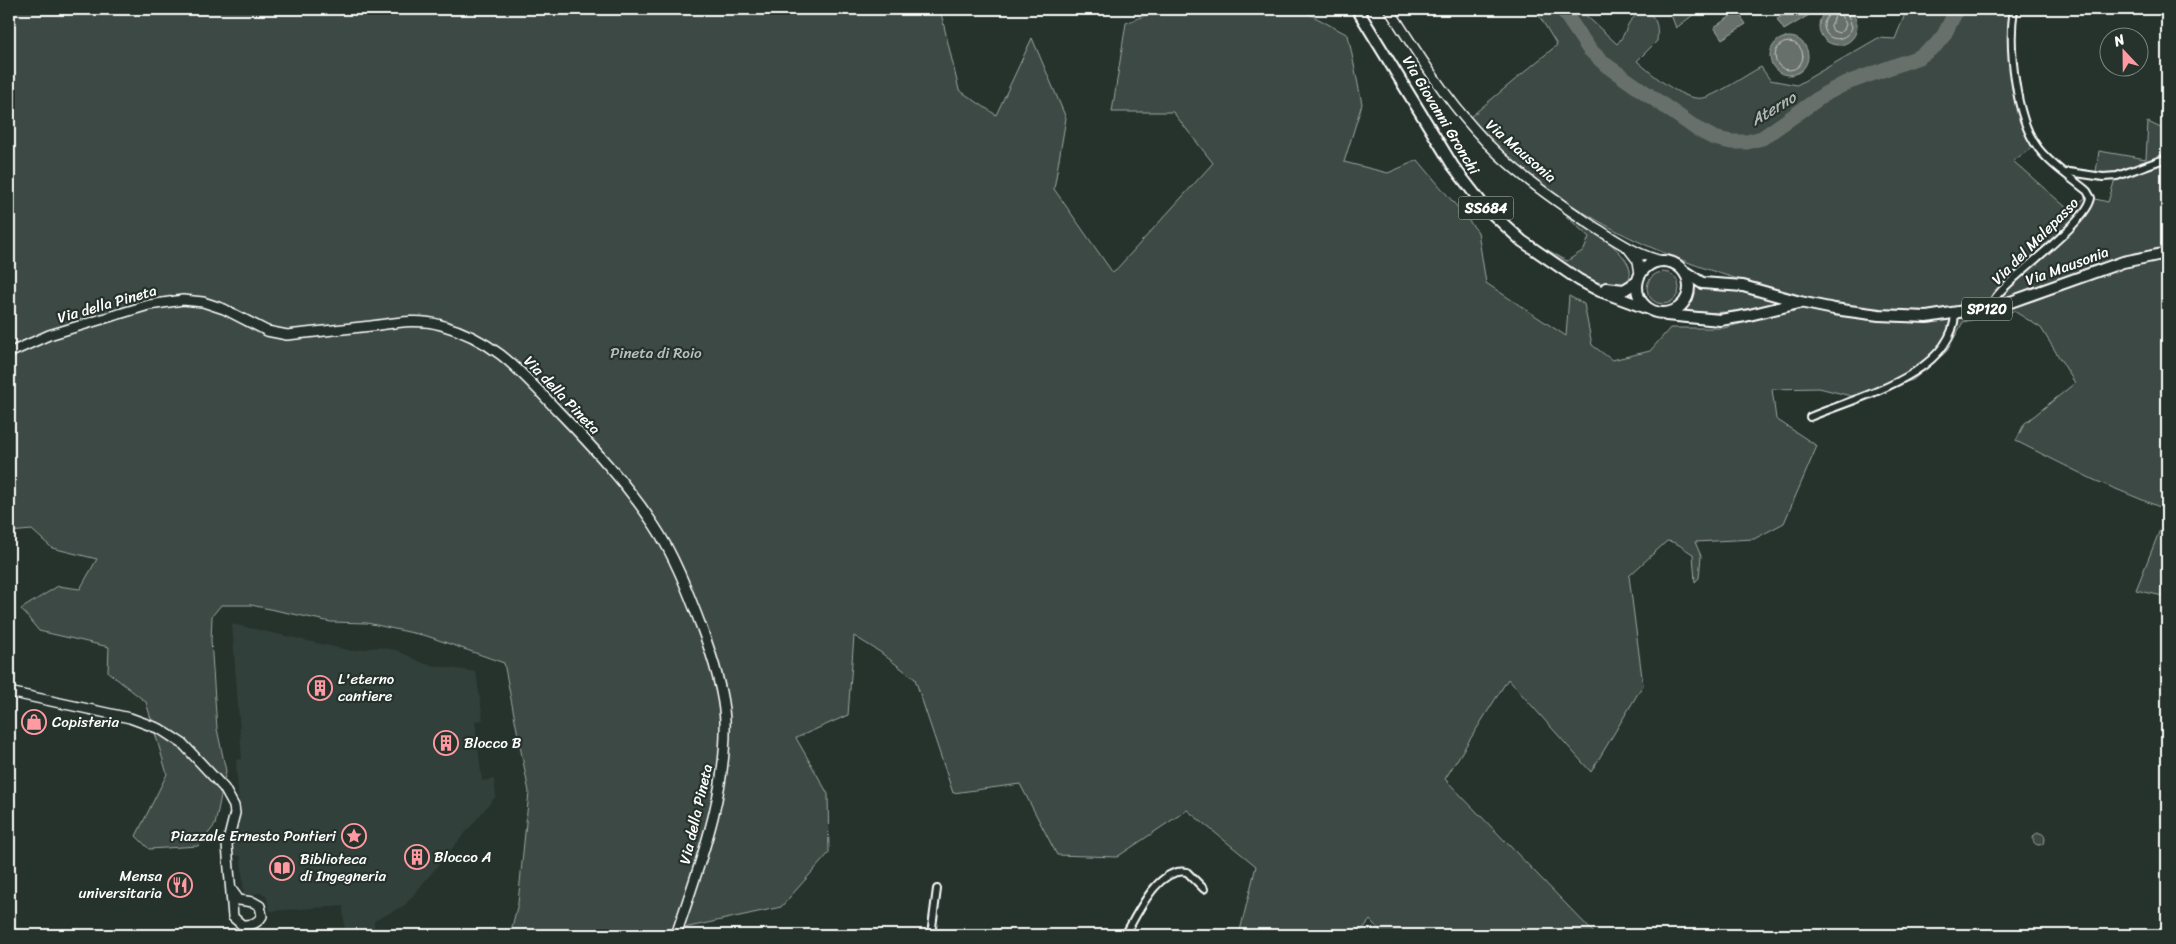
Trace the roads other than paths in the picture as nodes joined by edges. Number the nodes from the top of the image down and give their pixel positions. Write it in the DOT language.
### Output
graph roads {
  1 [pos="1357,9"];
  2 [pos="1389,9"];
  3 [pos="2014,9"];
  4 [pos="2167,158"];
  5 [pos="2066,174"];
  6 [pos="1622,244"];
  7 [pos="2167,253"];
  8 [pos="1664,261"];
  9 [pos="1556,266"];
  10 [pos="1685,272"];
  11 [pos="1639,278"];
  12 [pos="1800,302"];
  13 [pos="1646,308"];
  14 [pos="1991,308"];
  15 [pos="1657,313"];
  16 [pos="1955,314"];
  17 [pos="9,353"];
  18 [pos="1810,417"];
  19 [pos="9,692"];
  20 [pos="231,889"];
  21 [pos="937,889"];
  22 [pos="1204,889"];
  23 [pos="246,901"];
  24 [pos="232,910"];
  25 [pos="676,935"];
  26 [pos="931,935"];
  27 [pos="1125,935"];
  1 -- 9 [label="main road, Via Giovanni Gronchi / SS684"];
  2 -- 6 [label="main road, Via Mausonia"];
  3 -- 5 [label="street, Via del Malepasso"];
  4 -- 5 [label="street"];
  5 -- 14 [label="street, Via del Malepasso"];
  6 -- 8 [label="main road, Via Mausonia"];
  6 -- 11 [label="main road, Via Mausonia"];
  7 -- 14 [label="main road, Via Mausonia / SP120"];
  8 -- 10 [label="main road"];
  8 -- 11 [label="main road"];
  9 -- 11 [label="main road, Via Giovanni Gronchi / SS684"];
  9 -- 13 [label="main road, Via Giovanni Gronchi / SS684"];
  10 -- 12 [label="main road, Via Mausonia / SP120"];
  10 -- 15 [label="main road"];
  11 -- 13 [label="main road"];
  12 -- 15 [label="main road, Via Mausonia / SP120"];
  12 -- 16 [label="main road, Via Mausonia / SP120"];
  13 -- 15 [label="main road"];
  14 -- 16 [label="main road, Via Mausonia / SP120"];
  16 -- 18 [label="street"];
  17 -- 25 [label="main road, Via della Pineta"];
  19 -- 20 [label="main road"];
  20 -- 23 [label="main road"];
  20 -- 24 [label="main road"];
  21 -- 26 [label="street"];
  22 -- 27 [label="street"];
  23 -- 24 [label="main road"];
  23 -- 24 [label="main road"];
}
